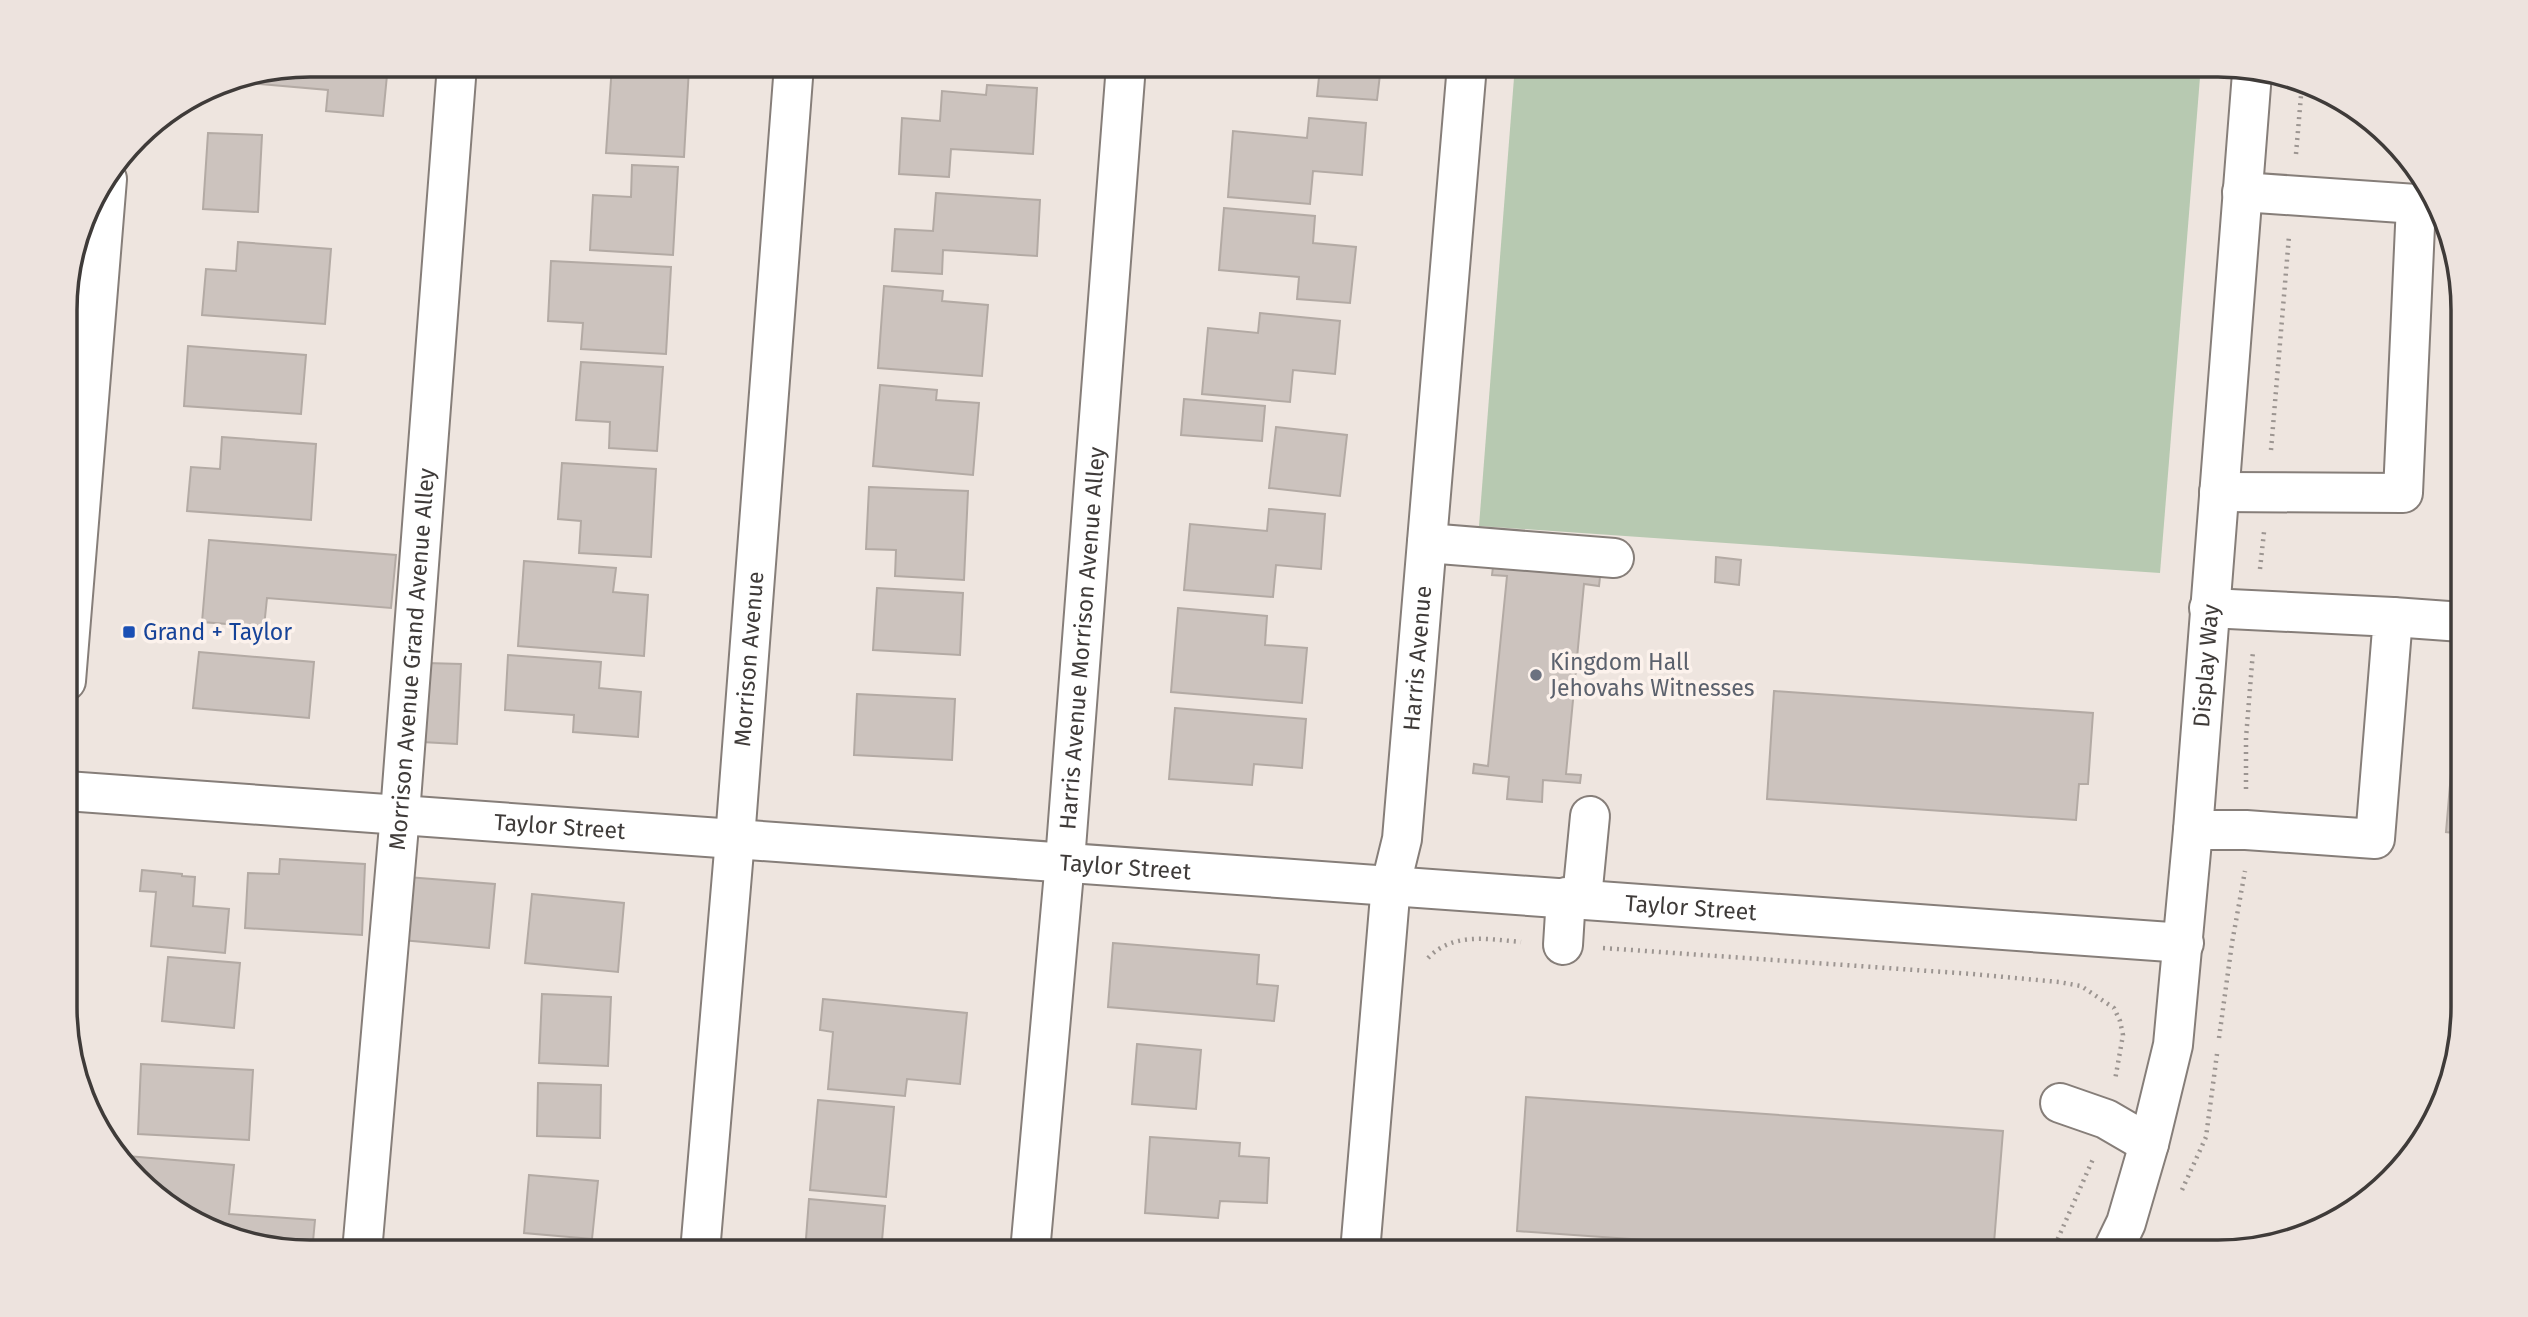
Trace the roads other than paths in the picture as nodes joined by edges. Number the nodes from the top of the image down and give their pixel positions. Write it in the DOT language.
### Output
graph roads {
  1 [pos="456,77"];
  2 [pos="793,77"];
  3 [pos="1125,77"];
  4 [pos="1466,77"];
  5 [pos="2251,79"];
  6 [pos="2242,192"];
  7 [pos="105,199"];
  8 [pos="2424,202"];
  9 [pos="2219,492"];
  10 [pos="1427,543"];
  11 [pos="77,546"];
  12 [pos="1614,558"];
  13 [pos="2209,608"];
  14 [pos="2393,617"];
  15 [pos="2451,621"];
  16 [pos="77,792"];
  17 [pos="400,814"];
  18 [pos="1590,816"];
  19 [pos="2193,830"];
  20 [pos="735,839"];
  21 [pos="1065,861"];
  22 [pos="1391,884"];
  23 [pos="1574,898"];
  24 [pos="2184,943"];
  25 [pos="1563,945"];
  26 [pos="2060,1103"];
  27 [pos="2149,1144"];
  28 [pos="363,1240"];
  29 [pos="701,1240"];
  30 [pos="1031,1240"];
  31 [pos="1361,1240"];
  32 [pos="2118,1240"];
  1 -- 17 [label="street, Morrison Avenue Grand Avenue Alley"];
  2 -- 20 [label="street, Morrison Avenue"];
  3 -- 21 [label="street, Harris Avenue Morrison Avenue Alley"];
  4 -- 10 [label="street, Harris Avenue"];
  5 -- 6 [label="street, Display Way"];
  6 -- 8 [label="street"];
  6 -- 9 [label="street, Display Way"];
  7 -- 11 [label="street"];
  8 -- 9 [label="street"];
  9 -- 13 [label="street, Display Way"];
  10 -- 12 [label="street"];
  10 -- 22 [label="street, Harris Avenue"];
  13 -- 14 [label="street"];
  13 -- 19 [label="street, Display Way"];
  14 -- 15 [label="street"];
  14 -- 19 [label="street"];
  16 -- 17 [label="street, Taylor Street"];
  17 -- 20 [label="street, Taylor Street"];
  17 -- 28 [label="street, Morrison Avenue Grand Avenue Alley"];
  18 -- 23 [label="street"];
  19 -- 24 [label="street, Display Way"];
  20 -- 21 [label="street, Taylor Street"];
  20 -- 29 [label="street, Morrison Avenue"];
  21 -- 22 [label="street, Taylor Street"];
  21 -- 30 [label="street, Harris Avenue Morrison Avenue Alley"];
  22 -- 23 [label="street, Taylor Street"];
  22 -- 31 [label="street, Harris Avenue"];
  23 -- 24 [label="street, Taylor Street"];
  23 -- 25 [label="street"];
  24 -- 27 [label="street, Display Way"];
  26 -- 27 [label="street"];
  27 -- 32 [label="street, Display Way"];
}
